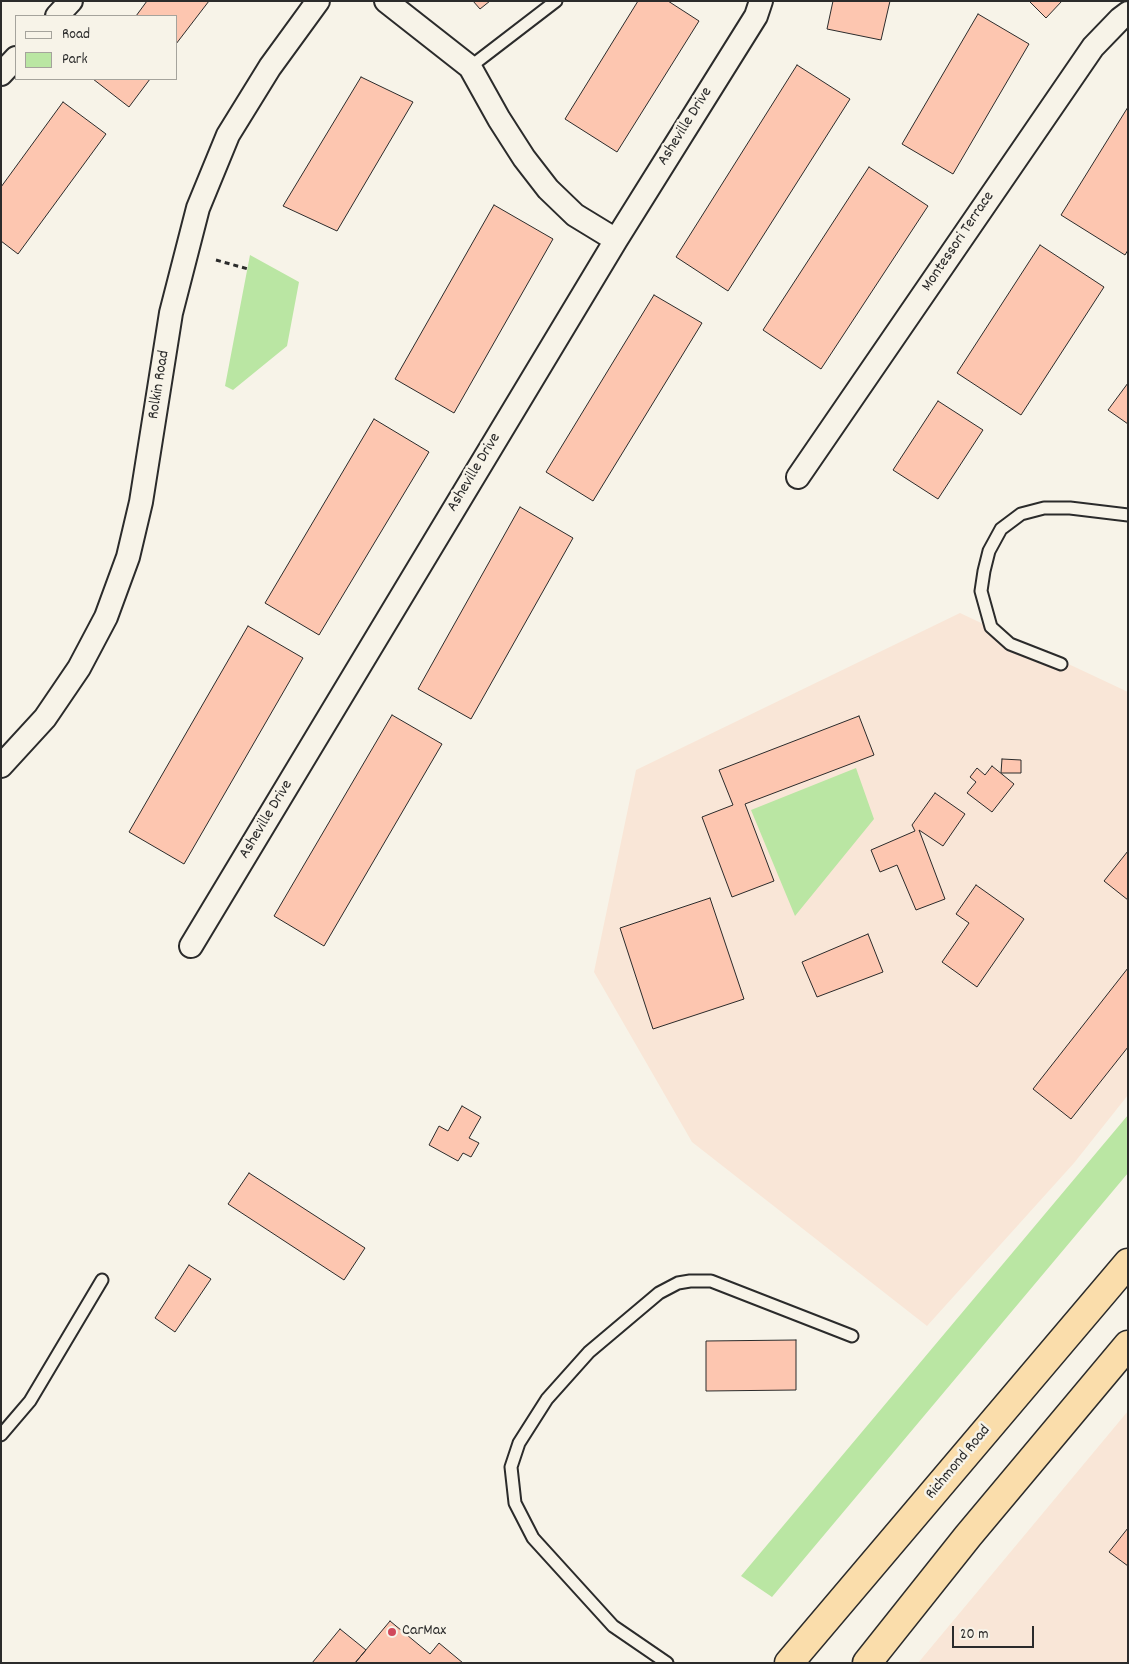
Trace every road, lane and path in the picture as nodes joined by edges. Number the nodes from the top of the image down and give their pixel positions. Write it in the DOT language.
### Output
graph roads {
  1 [pos="71,1"];
  2 [pos="318,1"];
  3 [pos="386,1"];
  4 [pos="556,1"];
  5 [pos="761,1"];
  6 [pos="1128,13"];
  7 [pos="58,15"];
  8 [pos="15,59"];
  9 [pos="470,67"];
  10 [pos="1,74"];
  11 [pos="616,240"];
  12 [pos="216,260"];
  13 [pos="248,269"];
  14 [pos="798,478"];
  15 [pos="1128,514"];
  16 [pos="1061,664"];
  17 [pos="1,766"];
  18 [pos="191,946"];
  19 [pos="1128,1263"];
  20 [pos="102,1280"];
  21 [pos="852,1336"];
  22 [pos="1128,1345"];
  23 [pos="1,1435"];
  24 [pos="667,1663"];
  25 [pos="789,1663"];
  26 [pos="867,1663"];
  1 -- 7 [label="street"];
  2 -- 17 [label="street, Rolkin Road"];
  3 -- 9 [label="street"];
  4 -- 9 [label="lane"];
  5 -- 11 [label="street, Asheville Drive"];
  6 -- 14 [label="street, Montessori Terrace"];
  8 -- 10 [label="street"];
  9 -- 11 [label="street"];
  11 -- 18 [label="street, Asheville Drive"];
  12 -- 13 [label="path"];
  15 -- 16 [label="lane"];
  19 -- 25 [label="highway, Richmond Road"];
  20 -- 23 [label="lane"];
  21 -- 24 [label="lane"];
  22 -- 26 [label="highway"];
}
